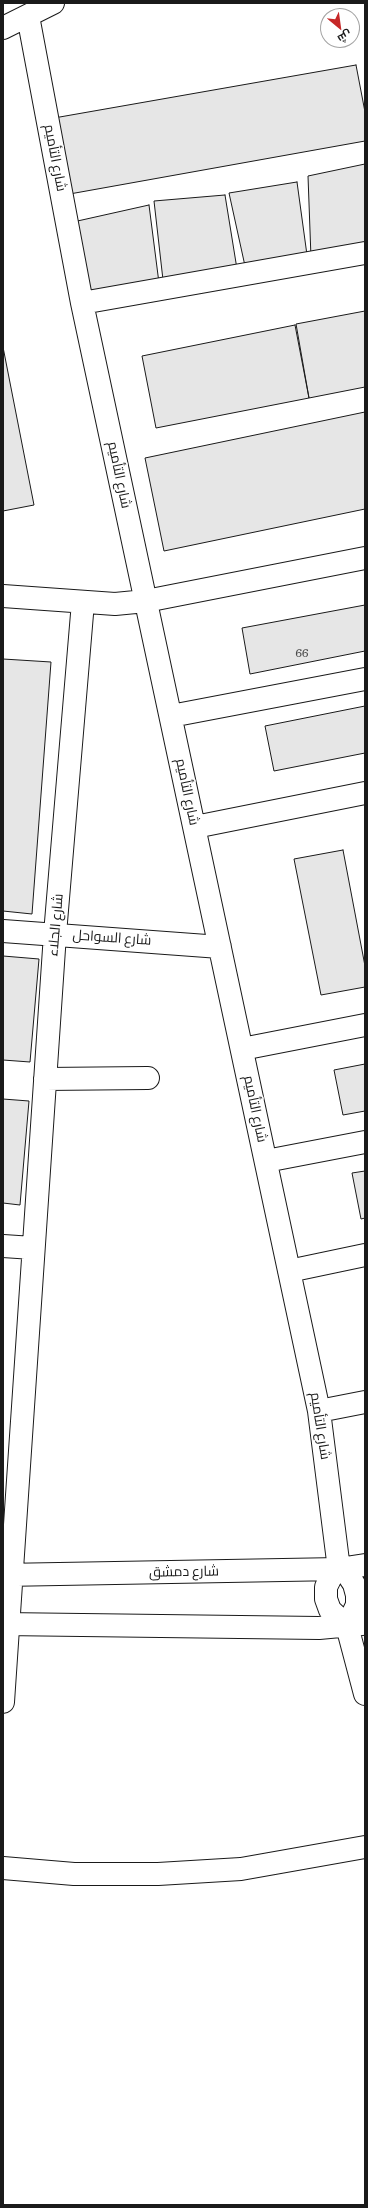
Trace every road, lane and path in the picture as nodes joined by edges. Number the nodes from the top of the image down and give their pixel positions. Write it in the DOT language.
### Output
graph roads {
  1 [pos="53,3"];
  2 [pos="28,16"];
  3 [pos="5,23"];
  4 [pos="365,253"];
  5 [pos="82,303"];
  6 [pos="365,558"];
  7 [pos="3,596"];
  8 [pos="146,601"];
  9 [pos="83,602"];
  10 [pos="365,679"];
  11 [pos="171,716"];
  12 [pos="365,793"];
  13 [pos="195,827"];
  14 [pos="3,931"];
  15 [pos="55,934"];
  16 [pos="220,947"];
  17 [pos="365,1025"];
  18 [pos="242,1049"];
  19 [pos="148,1078"];
  20 [pos="45,1079"];
  21 [pos="365,1142"];
  22 [pos="266,1161"];
  23 [pos="3,1246"];
  24 [pos="34,1248"];
  25 [pos="365,1255"];
  26 [pos="289,1270"];
  27 [pos="365,1402"];
  28 [pos="319,1411"];
  29 [pos="365,1565"];
  30 [pos="339,1569"];
  31 [pos="7,1575"];
  32 [pos="6,1624"];
  33 [pos="356,1624"];
  34 [pos="365,1694"];
  35 [pos="3,1702"];
  36 [pos="365,1847"];
  37 [pos="3,1868"];
  1 -- 2 [label="street"];
  2 -- 3 [label="street"];
  2 -- 5 [label="street, شارع التأميم"];
  4 -- 5 [label="street"];
  5 -- 8 [label="street, شارع التأميم"];
  6 -- 8 [label="street"];
  7 -- 9 [label="street"];
  8 -- 9 [label="street"];
  8 -- 11 [label="street, شارع التأميم"];
  9 -- 15 [label="street, شارع الجلاء"];
  10 -- 11 [label="street"];
  11 -- 13 [label="street, شارع التأميم"];
  12 -- 13 [label="street"];
  13 -- 16 [label="street, شارع التأميم"];
  14 -- 15 [label="street, شارع السواحل"];
  15 -- 16 [label="street, شارع السواحل"];
  15 -- 20 [label="street, شارع الجلاء"];
  16 -- 18 [label="street, شارع التأميم"];
  17 -- 18 [label="street"];
  18 -- 22 [label="street, شارع التأميم"];
  19 -- 20 [label="street"];
  20 -- 24 [label="street, شارع الجلاء"];
  21 -- 22 [label="street"];
  22 -- 26 [label="street, شارع التأميم"];
  23 -- 24 [label="street"];
  24 -- 31 [label="street, شارع الجلاء"];
  25 -- 26 [label="street"];
  26 -- 28 [label="street, شارع التأميم"];
  27 -- 28 [label="street"];
  28 -- 30 [label="street, شارع التأميم"];
  29 -- 30 [label="street, شارع دمشق"];
  30 -- 31 [label="street, شارع دمشق"];
  30 -- 33 [label="street"];
  30 -- 33 [label="street"];
  31 -- 32 [label="street"];
  32 -- 33 [label="street"];
  32 -- 35 [label="street"];
  33 -- 34 [label="street"];
  36 -- 37 [label="street"];
}
